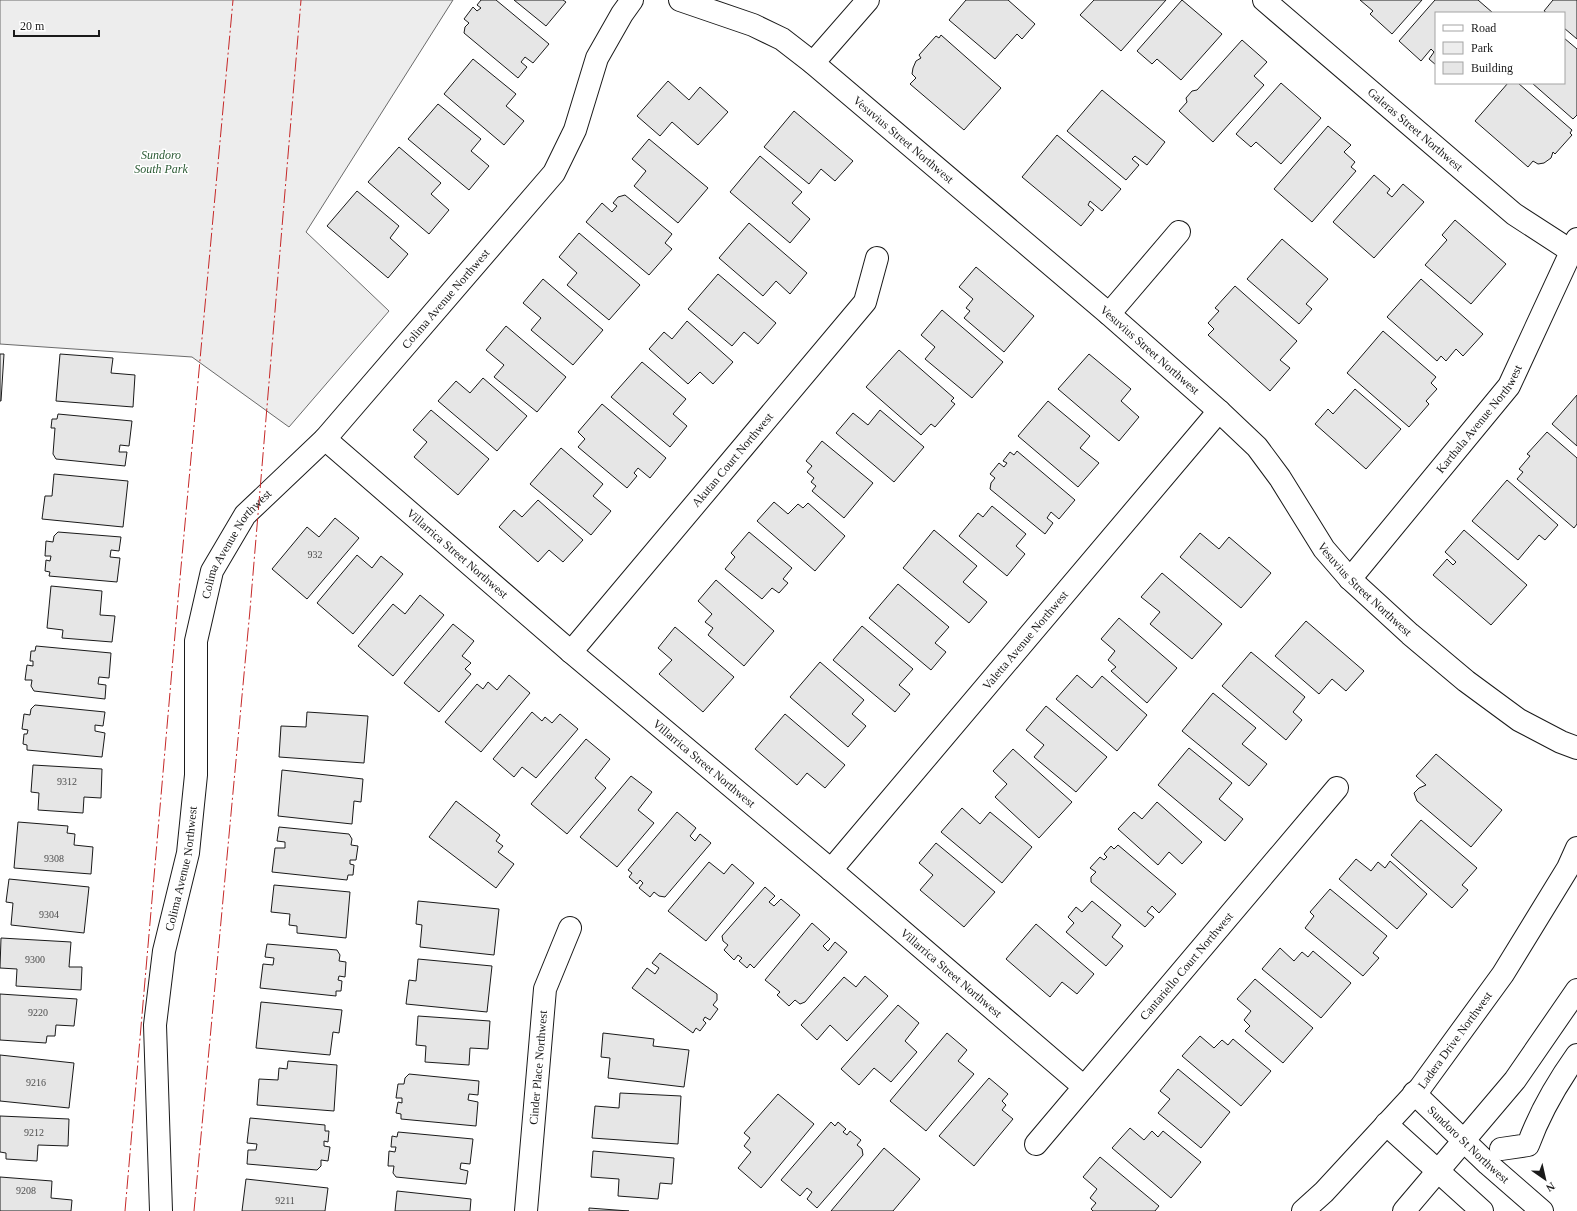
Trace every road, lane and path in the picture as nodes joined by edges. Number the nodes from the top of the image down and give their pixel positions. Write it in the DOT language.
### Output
graph roads {
  1 [pos="632,0"];
  2 [pos="680,0"];
  3 [pos="868,0"];
  4 [pos="1264,0"];
  5 [pos="813,62"];
  6 [pos="1179,232"];
  7 [pos="1574,245"];
  8 [pos="877,258"];
  9 [pos="1109,314"];
  10 [pos="1219,411"];
  11 [pos="326,438"];
  12 [pos="1350,579"];
  13 [pos="571,652"];
  14 [pos="1577,748"];
  15 [pos="1337,788"];
  16 [pos="1577,848"];
  17 [pos="831,870"];
  18 [pos="570,928"];
  19 [pos="1577,990"];
  20 [pos="1577,1055"];
  21 [pos="1084,1087"];
  22 [pos="1414,1093"];
  23 [pos="1386,1124"];
  24 [pos="1464,1140"];
  25 [pos="1036,1144"];
  26 [pos="1501,1149"];
  27 [pos="1438,1171"];
  28 [pos="161,1211"];
  29 [pos="526,1211"];
  30 [pos="1303,1211"];
  31 [pos="1404,1211"];
  32 [pos="1482,1211"];
  33 [pos="1542,1211"];
  1 -- 11 [label="street, Colima Avenue Northwest"];
  2 -- 5 [label="street, Vesuvius Street Northwest"];
  3 -- 5 [label="street"];
  4 -- 7 [label="street, Galeras Street Northwest"];
  5 -- 9 [label="street, Vesuvius Street Northwest"];
  6 -- 9 [label="street"];
  7 -- 12 [label="street, Karthala Avenue Northwest"];
  8 -- 13 [label="street, Akutan Court Northwest"];
  9 -- 10 [label="street, Vesuvius Street Northwest"];
  10 -- 12 [label="street, Vesuvius Street Northwest"];
  10 -- 17 [label="street, Valetta Avenue Northwest"];
  11 -- 13 [label="street, Villarrica Street Northwest"];
  11 -- 28 [label="street, Colima Avenue Northwest"];
  12 -- 14 [label="street, Vesuvius Street Northwest"];
  13 -- 17 [label="street, Villarrica Street Northwest"];
  15 -- 21 [label="street, Cantariello Court Northwest"];
  16 -- 22 [label="street, Ladera Drive Northwest"];
  17 -- 21 [label="street, Villarrica Street Northwest"];
  18 -- 29 [label="street, Cinder Place Northwest"];
  19 -- 24 [label="street"];
  20 -- 26 [label="street"];
  21 -- 25 [label="street, Cantariello Court Northwest"];
  22 -- 23 [label="street, Ladera Drive Northwest"];
  22 -- 24 [label="street, Sundoro St Northwest"];
  23 -- 27 [label="street"];
  23 -- 30 [label="street, Ladera Drive Northwest"];
  24 -- 27 [label="street"];
  24 -- 33 [label="street, Sundoro St Northwest"];
  27 -- 31 [label="street"];
  27 -- 32 [label="street"];
}
